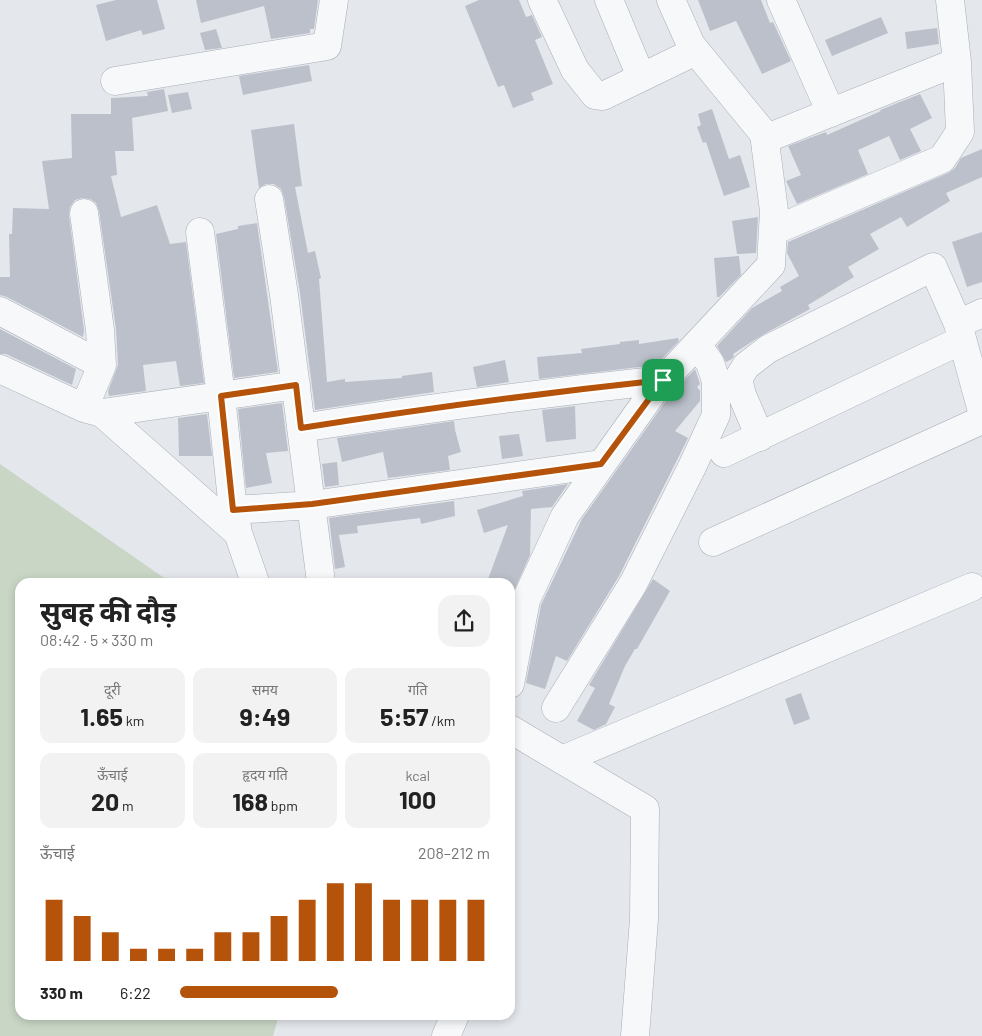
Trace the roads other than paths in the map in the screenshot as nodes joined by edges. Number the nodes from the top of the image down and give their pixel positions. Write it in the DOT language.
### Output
graph roads {
  1 [pos="334,0"];
  2 [pos="542,0"];
  3 [pos="609,0"];
  4 [pos="671,0"];
  5 [pos="781,0"];
  6 [pos="950,0"];
  7 [pos="696,51"];
  8 [pos="957,62"];
  9 [pos="641,77"];
  10 [pos="115,81"];
  11 [pos="831,113"];
  12 [pos="765,139"];
  13 [pos="269,199"];
  14 [pos="84,213"];
  15 [pos="773,231"];
  16 [pos="200,232"];
  17 [pos="0,311"];
  18 [pos="967,326"];
  19 [pos="697,345"];
  20 [pos="102,365"];
  21 [pos="0,368"];
  22 [pos="663,380"];
  23 [pos="296,385"];
  24 [pos="221,396"];
  25 [pos="93,410"];
  26 [pos="982,411"];
  27 [pos="982,420"];
  28 [pos="301,428"];
  29 [pos="760,437"];
  30 [pos="724,453"];
  31 [pos="601,464"];
  32 [pos="312,504"];
  33 [pos="236,522"];
  34 [pos="713,542"];
  35 [pos="254,578"];
  36 [pos="321,578"];
  37 [pos="972,587"];
  38 [pos="515,658"];
  39 [pos="556,708"];
  40 [pos="515,732"];
  41 [pos="562,760"];
  42 [pos="635,1036"];
  1 -- 10 [label="street"];
  2 -- 9 [label="street"];
  3 -- 9 [label="street"];
  4 -- 7 [label="street"];
  5 -- 11 [label="street"];
  6 -- 8 [label="street"];
  7 -- 9 [label="street"];
  7 -- 12 [label="street"];
  8 -- 11 [label="street"];
  8 -- 15 [label="street"];
  11 -- 12 [label="street"];
  12 -- 15 [label="street"];
  13 -- 23 [label="street"];
  14 -- 20 [label="street"];
  15 -- 19 [label="street"];
  16 -- 24 [label="street"];
  17 -- 20 [label="street"];
  18 -- 26 [label="street"];
  18 -- 29 [label="street"];
  18 -- 29 [label="street"];
  19 -- 22 [label="street"];
  19 -- 39 [label="street"];
  20 -- 25 [label="street"];
  21 -- 25 [label="street"];
  22 -- 28 [label="street"];
  22 -- 31 [label="street"];
  23 -- 24 [label="street"];
  23 -- 28 [label="street"];
  24 -- 25 [label="street"];
  24 -- 33 [label="street"];
  25 -- 33 [label="street"];
  27 -- 34 [label="street"];
  28 -- 32 [label="street"];
  29 -- 30 [label="street"];
  31 -- 32 [label="street"];
  31 -- 38 [label="street"];
  32 -- 33 [label="street"];
  32 -- 36 [label="street"];
  33 -- 35 [label="street"];
  37 -- 41 [label="street"];
  40 -- 41 [label="street"];
  41 -- 42 [label="street"];
}
